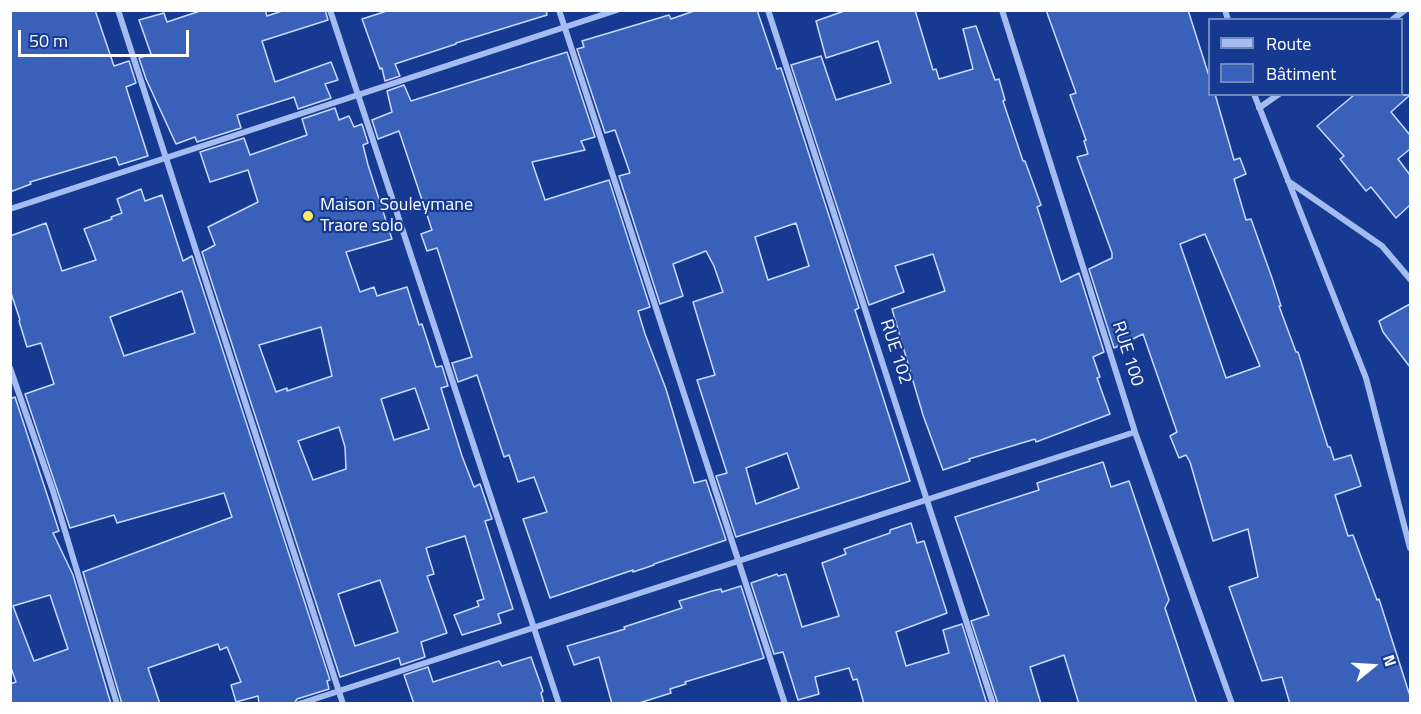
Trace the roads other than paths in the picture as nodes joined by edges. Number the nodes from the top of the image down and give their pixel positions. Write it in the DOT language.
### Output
graph roads {
  1 [pos="118,10"];
  2 [pos="330,10"];
  3 [pos="559,10"];
  4 [pos="617,10"];
  5 [pos="768,10"];
  6 [pos="1002,10"];
  7 [pos="565,28"];
  8 [pos="358,95"];
  9 [pos="1255,96"];
  10 [pos="1276,96"];
  11 [pos="1258,108"];
  12 [pos="166,158"];
  13 [pos="1288,181"];
  14 [pos="10,209"];
  15 [pos="1410,279"];
  16 [pos="10,369"];
  17 [pos="1136,432"];
  18 [pos="927,499"];
  19 [pos="1410,548"];
  20 [pos="738,561"];
  21 [pos="534,627"];
  22 [pos="339,691"];
  23 [pos="117,704"];
  24 [pos="299,704"];
  25 [pos="343,704"];
  26 [pos="559,704"];
  27 [pos="785,704"];
  28 [pos="993,704"];
  29 [pos="1232,704"];
  1 -- 12 [label="street"];
  2 -- 8 [label="street"];
  3 -- 7 [label="street"];
  4 -- 7 [label="street"];
  5 -- 18 [label="street, RUE 102"];
  6 -- 17 [label="street, RUE 100"];
  7 -- 8 [label="street"];
  7 -- 20 [label="street"];
  8 -- 12 [label="street"];
  8 -- 21 [label="street"];
  9 -- 11 [label="street"];
  10 -- 11 [label="street"];
  11 -- 13 [label="street"];
  12 -- 14 [label="street"];
  12 -- 22 [label="street"];
  13 -- 15 [label="street"];
  13 -- 19 [label="street"];
  16 -- 23 [label="street"];
  17 -- 18 [label="street"];
  17 -- 29 [label="street, RUE 100"];
  18 -- 20 [label="street"];
  18 -- 28 [label="street, RUE 102"];
  20 -- 21 [label="street"];
  20 -- 27 [label="street"];
  21 -- 22 [label="street"];
  21 -- 26 [label="street"];
  22 -- 24 [label="street"];
  22 -- 25 [label="street"];
}
